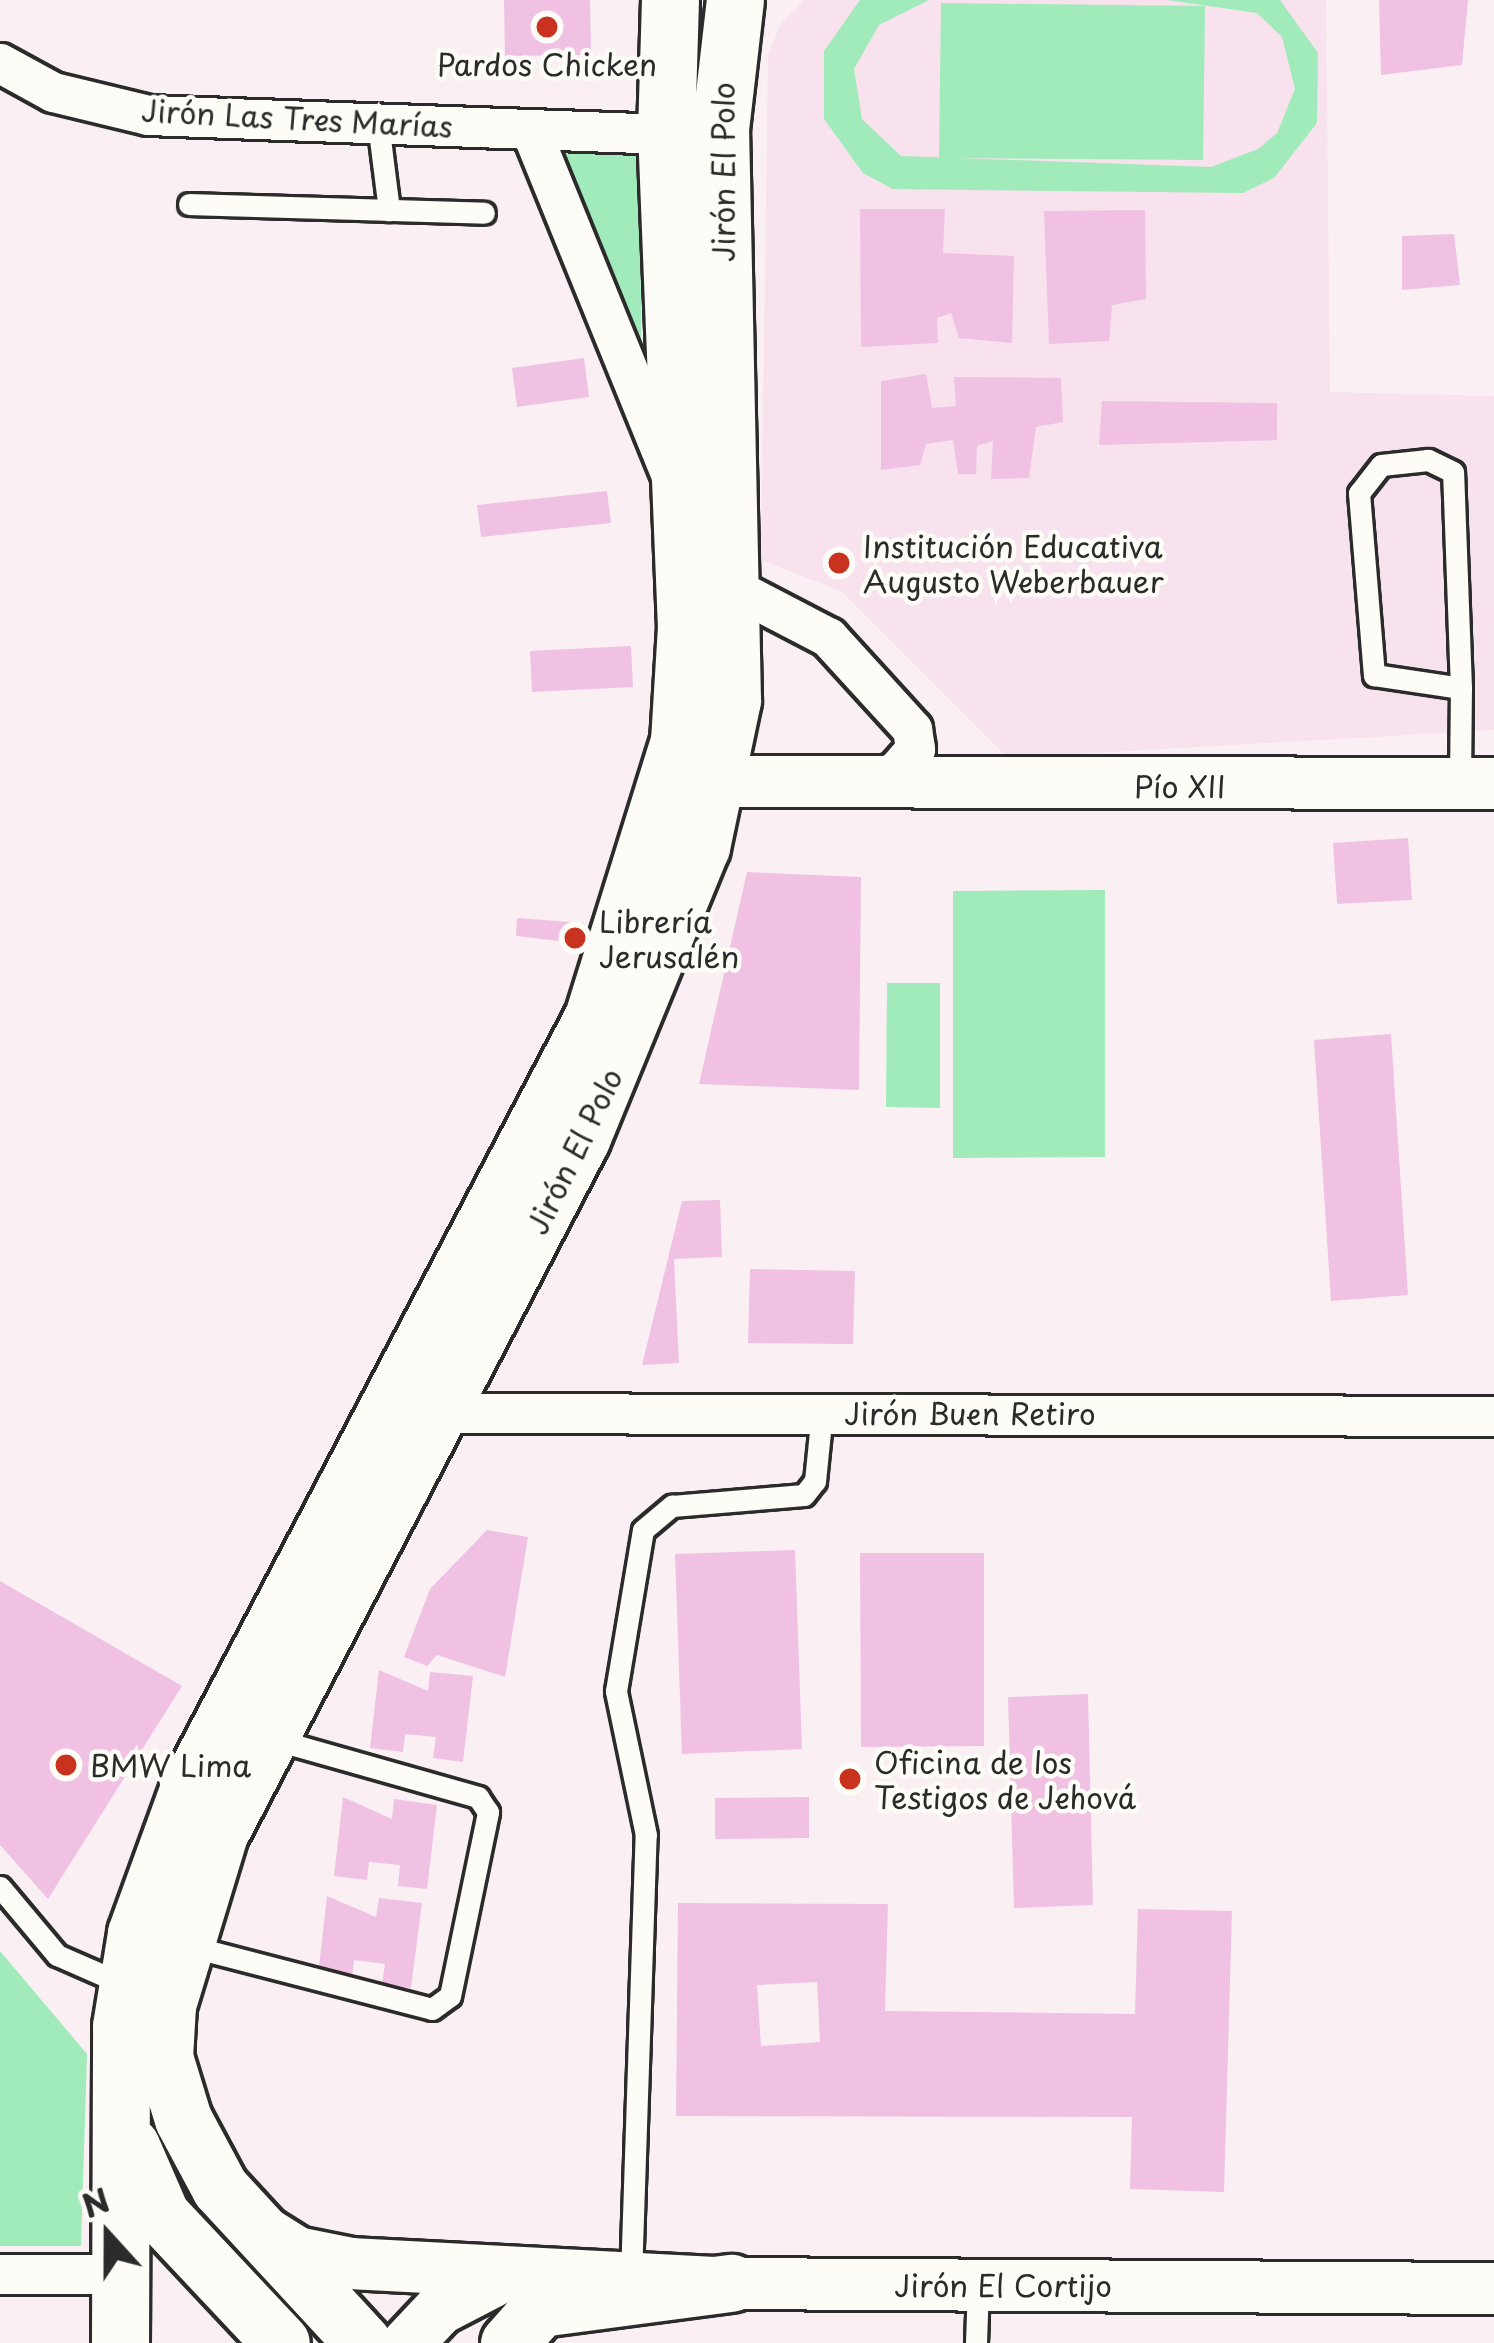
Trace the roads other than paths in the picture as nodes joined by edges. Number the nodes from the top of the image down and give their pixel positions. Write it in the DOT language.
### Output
graph roads {
  1 [pos="735,0"];
  2 [pos="769,0"];
  3 [pos="674,13"];
  4 [pos="0,63"];
  5 [pos="378,123"];
  6 [pos="531,130"];
  7 [pos="666,134"];
  8 [pos="189,203"];
  9 [pos="388,210"];
  10 [pos="484,214"];
  11 [pos="722,247"];
  12 [pos="683,502"];
  13 [pos="728,586"];
  14 [pos="1461,688"];
  15 [pos="719,781"];
  16 [pos="866,784"];
  17 [pos="1477,785"];
  18 [pos="822,1412"];
  19 [pos="446,1413"];
  20 [pos="1494,1416"];
  21 [pos="269,1738"];
  22 [pos="0,1887"];
  23 [pos="180,1944"];
  24 [pos="126,1985"];
  25 [pos="120,2114"];
  26 [pos="242,2217"];
  27 [pos="193,2252"];
  28 [pos="512,2271"];
  29 [pos="0,2274"];
  30 [pos="120,2274"];
  31 [pos="631,2278"];
  32 [pos="731,2283"];
  33 [pos="978,2285"];
  34 [pos="1494,2288"];
  35 [pos="310,2289"];
  36 [pos="120,2343"];
  37 [pos="281,2343"];
  38 [pos="363,2343"];
  39 [pos="407,2343"];
  40 [pos="508,2343"];
  41 [pos="976,2343"];
  1 -- 11 [label="main road, Jirón El Polo"];
  2 -- 11 [label="main road"];
  3 -- 7 [label="main road, Jirón El Polo"];
  4 -- 5 [label="street, Jirón Las Tres Marías"];
  5 -- 6 [label="street, Jirón Las Tres Marías"];
  5 -- 9 [label="lane"];
  6 -- 7 [label="street, Jirón Las Tres Marías"];
  6 -- 12 [label="street"];
  7 -- 12 [label="main road, Jirón El Polo"];
  8 -- 9 [label="lane"];
  9 -- 10 [label="lane"];
  11 -- 13 [label="main road, Jirón El Polo"];
  12 -- 24 [label="main road, Jirón El Polo"];
  13 -- 15 [label="main road, Jirón El Polo"];
  13 -- 16 [label="street"];
  14 -- 14 [label="lane"];
  14 -- 17 [label="lane"];
  15 -- 16 [label="street, Pío XII"];
  15 -- 19 [label="main road, Jirón El Polo"];
  16 -- 17 [label="street, Pío XII"];
  18 -- 19 [label="street, Jirón Buen Retiro"];
  18 -- 20 [label="street, Jirón Buen Retiro"];
  18 -- 31 [label="lane"];
  19 -- 21 [label="main road, Jirón El Polo"];
  21 -- 23 [label="main road, Jirón El Polo"];
  21 -- 23 [label="lane"];
  22 -- 24 [label="lane"];
  23 -- 26 [label="main road, Jirón El Polo"];
  24 -- 25 [label="main road, Jirón El Polo"];
  25 -- 27 [label="main road"];
  25 -- 30 [label="main road, Jirón El Polo"];
  26 -- 28 [label="street, Jirón El Cortijo"];
  26 -- 35 [label="main road, Jirón El Polo"];
  27 -- 35 [label="main road"];
  27 -- 37 [label="main road"];
  28 -- 31 [label="street, Jirón El Cortijo"];
  28 -- 39 [label="street"];
  29 -- 30 [label="street"];
  30 -- 36 [label="main road, Jirón El Polo"];
  31 -- 32 [label="street, Jirón El Cortijo"];
  32 -- 33 [label="street, Jirón El Cortijo"];
  32 -- 40 [label="main road"];
  33 -- 34 [label="street, Jirón El Cortijo"];
  33 -- 41 [label="lane"];
  35 -- 38 [label="main road, Jirón El Polo"];
}
